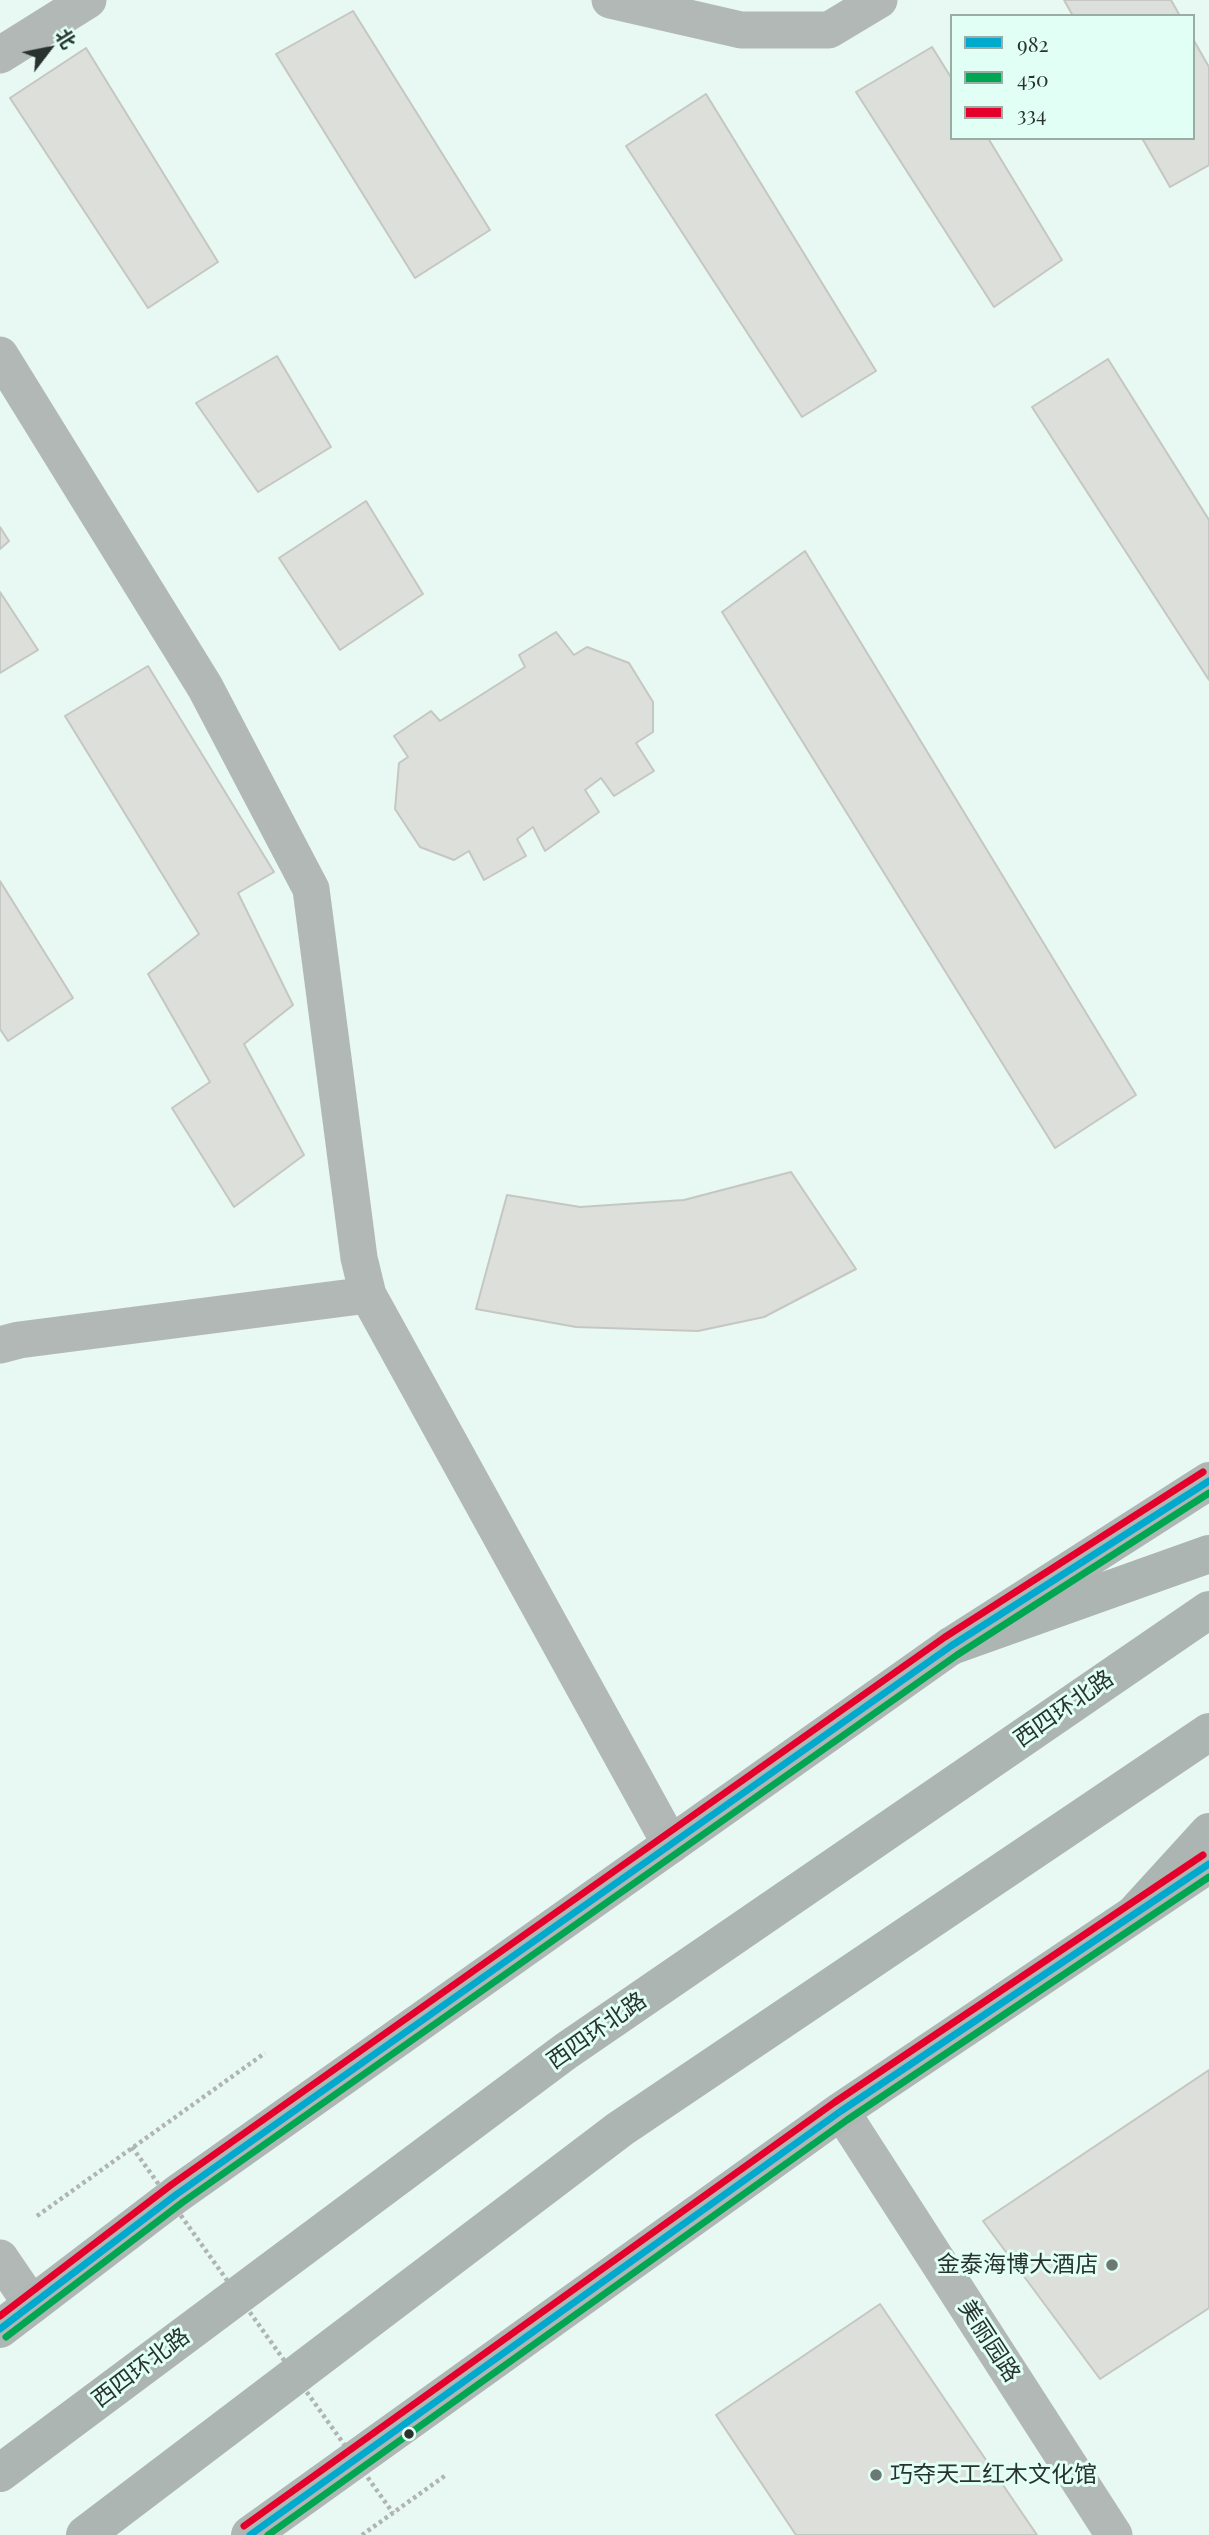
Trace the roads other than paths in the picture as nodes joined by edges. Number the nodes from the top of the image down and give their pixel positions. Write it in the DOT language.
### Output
graph roads {
  1 [pos="88,0"];
  2 [pos="610,0"];
  3 [pos="879,0"];
  4 [pos="0,55"];
  5 [pos="0,355"];
  6 [pos="368,1295"];
  7 [pos="0,1345"];
  8 [pos="1209,1481"];
  9 [pos="1209,1554"];
  10 [pos="1209,1609"];
  11 [pos="951,1646"];
  12 [pos="1209,1732"];
  13 [pos="1209,1832"];
  14 [pos="671,1845"];
  15 [pos="1209,1864"];
  16 [pos="1136,1912"];
  17 [pos="841,2111"];
  18 [pos="0,2258"];
  19 [pos="32,2305"];
  20 [pos="0,2329"];
  21 [pos="0,2473"];
  22 [pos="85,2535"];
  23 [pos="250,2535"];
  24 [pos="1114,2535"];
  1 -- 4 [label="street"];
  2 -- 3 [label="street"];
  5 -- 6 [label="street"];
  6 -- 7 [label="street"];
  6 -- 14 [label="street"];
  8 -- 11 [label="street"];
  9 -- 11 [label="highway"];
  10 -- 21 [label="highway, 西四环北路"];
  11 -- 14 [label="street"];
  12 -- 22 [label="highway"];
  13 -- 16 [label="highway"];
  14 -- 19 [label="street"];
  15 -- 16 [label="street"];
  16 -- 17 [label="street"];
  17 -- 23 [label="street"];
  17 -- 24 [label="street, 美丽园路"];
  18 -- 19 [label="street"];
  19 -- 20 [label="street"];
}
